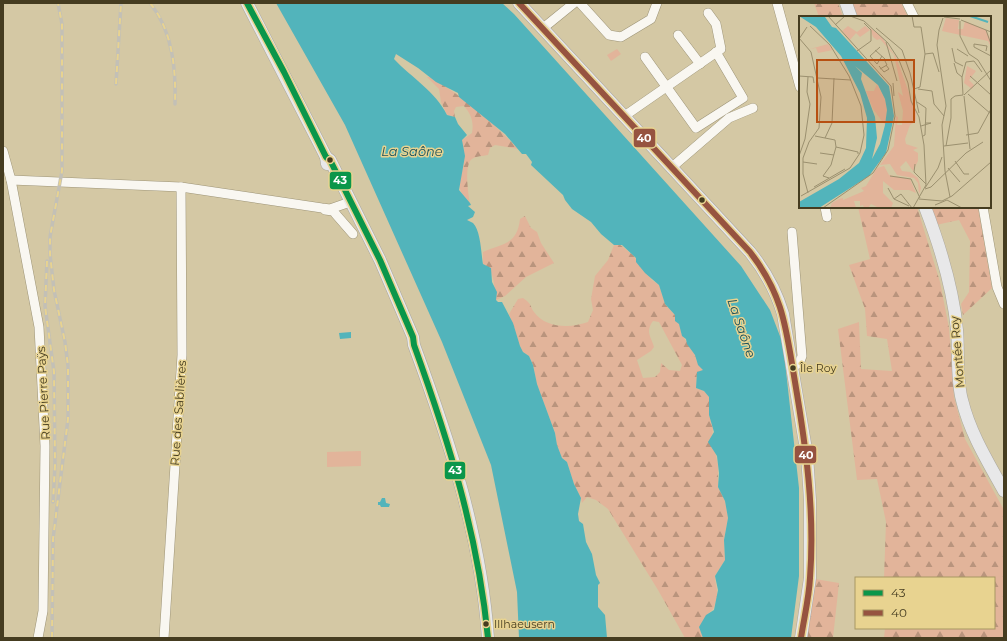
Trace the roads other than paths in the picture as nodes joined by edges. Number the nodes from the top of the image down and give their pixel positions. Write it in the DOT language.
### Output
graph roads {
  1 [pos="247,3"];
  2 [pos="519,3"];
  3 [pos="574,3"];
  4 [pos="580,3"];
  5 [pos="657,3"];
  6 [pos="777,3"];
  7 [pos="846,3"];
  8 [pos="907,3"];
  9 [pos="708,13"];
  10 [pos="851,16"];
  11 [pos="914,16"];
  12 [pos="542,29"];
  13 [pos="678,35"];
  14 [pos="716,52"];
  15 [pos="644,57"];
  16 [pos="700,64"];
  17 [pos="799,83"];
  18 [pos="665,88"];
  19 [pos="753,108"];
  20 [pos="623,117"];
  21 [pos="3,151"];
  22 [pos="671,168"];
  23 [pos="11,180"];
  24 [pos="181,187"];
  25 [pos="348,203"];
  26 [pos="322,208"];
  27 [pos="825,208"];
  28 [pos="925,208"];
  29 [pos="983,208"];
  30 [pos="828,218"];
  31 [pos="792,232"];
  32 [pos="354,234"];
  33 [pos="1002,293"];
  34 [pos="1004,304"];
  35 [pos="792,366"];
  36 [pos="1004,491"];
  37 [pos="38,638"];
  38 [pos="164,638"];
  39 [pos="488,638"];
  40 [pos="801,638"];
  1 -- 25 [label="main road"];
  2 -- 12 [label="main road"];
  3 -- 12 [label="street"];
  4 -- 5 [label="street"];
  6 -- 17 [label="street"];
  7 -- 10 [label="main road"];
  8 -- 11 [label="street"];
  9 -- 14 [label="street"];
  12 -- 20 [label="main road"];
  13 -- 16 [label="street"];
  14 -- 16 [label="street"];
  14 -- 18 [label="street"];
  15 -- 18 [label="street"];
  16 -- 18 [label="street"];
  18 -- 20 [label="street"];
  19 -- 22 [label="street"];
  20 -- 22 [label="main road"];
  21 -- 23 [label="street, Rue Pierre Paÿs"];
  22 -- 35 [label="main road"];
  23 -- 24 [label="street"];
  23 -- 37 [label="street, Rue Pierre Paÿs"];
  24 -- 26 [label="street"];
  24 -- 38 [label="street, Rue des Sablières"];
  25 -- 26 [label="street"];
  25 -- 39 [label="main road"];
  26 -- 32 [label="street"];
  27 -- 30 [label="street"];
  28 -- 36 [label="main road, Montée Roy"];
  29 -- 33 [label="street"];
  31 -- 35 [label="street"];
  33 -- 34 [label="street"];
  35 -- 40 [label="main road"];
}
